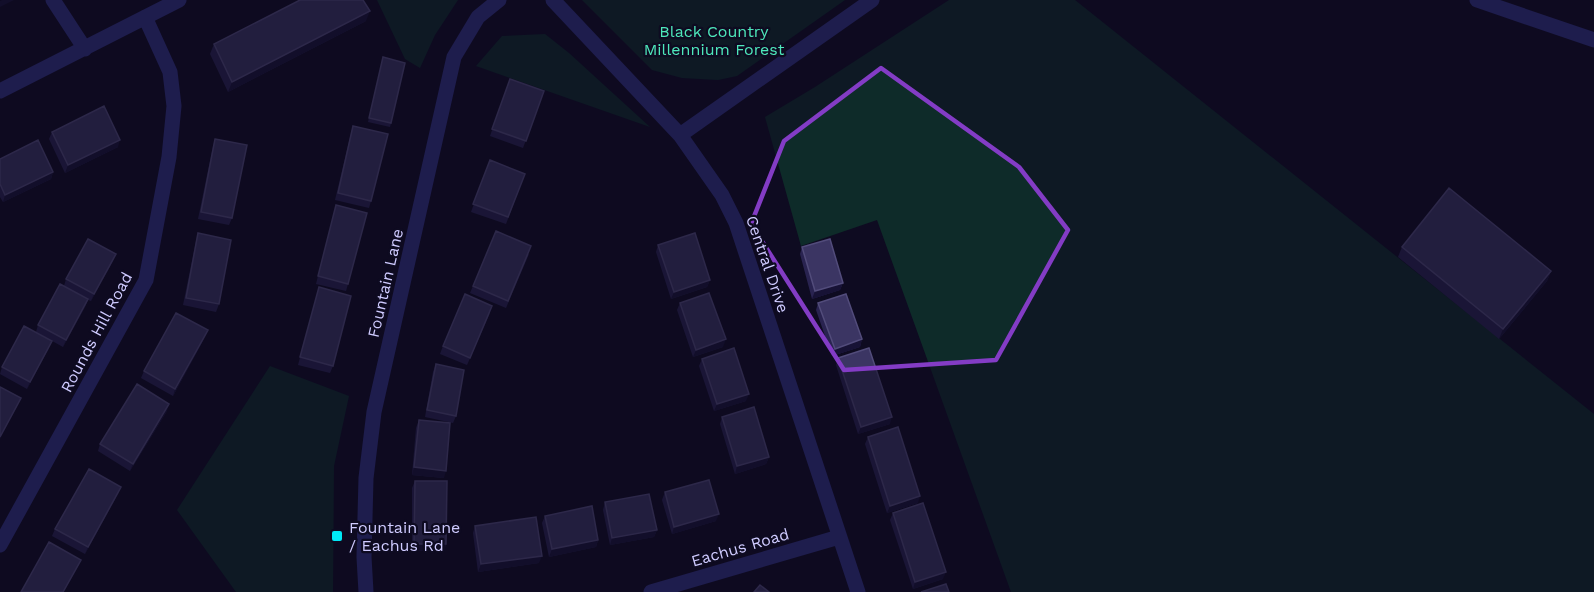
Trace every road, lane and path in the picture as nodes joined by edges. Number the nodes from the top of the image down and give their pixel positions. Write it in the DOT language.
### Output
graph roads {
  1 [pos="53,0"];
  2 [pos="179,0"];
  3 [pos="499,0"];
  4 [pos="553,0"];
  5 [pos="872,0"];
  6 [pos="1477,0"];
  7 [pos="145,17"];
  8 [pos="1594,40"];
  9 [pos="85,49"];
  10 [pos="0,91"];
  11 [pos="680,135"];
  12 [pos="839,537"];
  13 [pos="0,545"];
  14 [pos="366,592"];
  15 [pos="651,592"];
  16 [pos="858,592"];
  1 -- 9 [label="street"];
  2 -- 7 [label="street"];
  3 -- 14 [label="street, Fountain Lane"];
  4 -- 11 [label="street, Central Drive"];
  5 -- 11 [label="street"];
  6 -- 8 [label="street"];
  7 -- 9 [label="street"];
  7 -- 13 [label="street, Rounds Hill Road"];
  9 -- 10 [label="street"];
  11 -- 12 [label="street, Central Drive"];
  12 -- 15 [label="street, Eachus Road"];
  12 -- 16 [label="street, Central Drive"];
}
